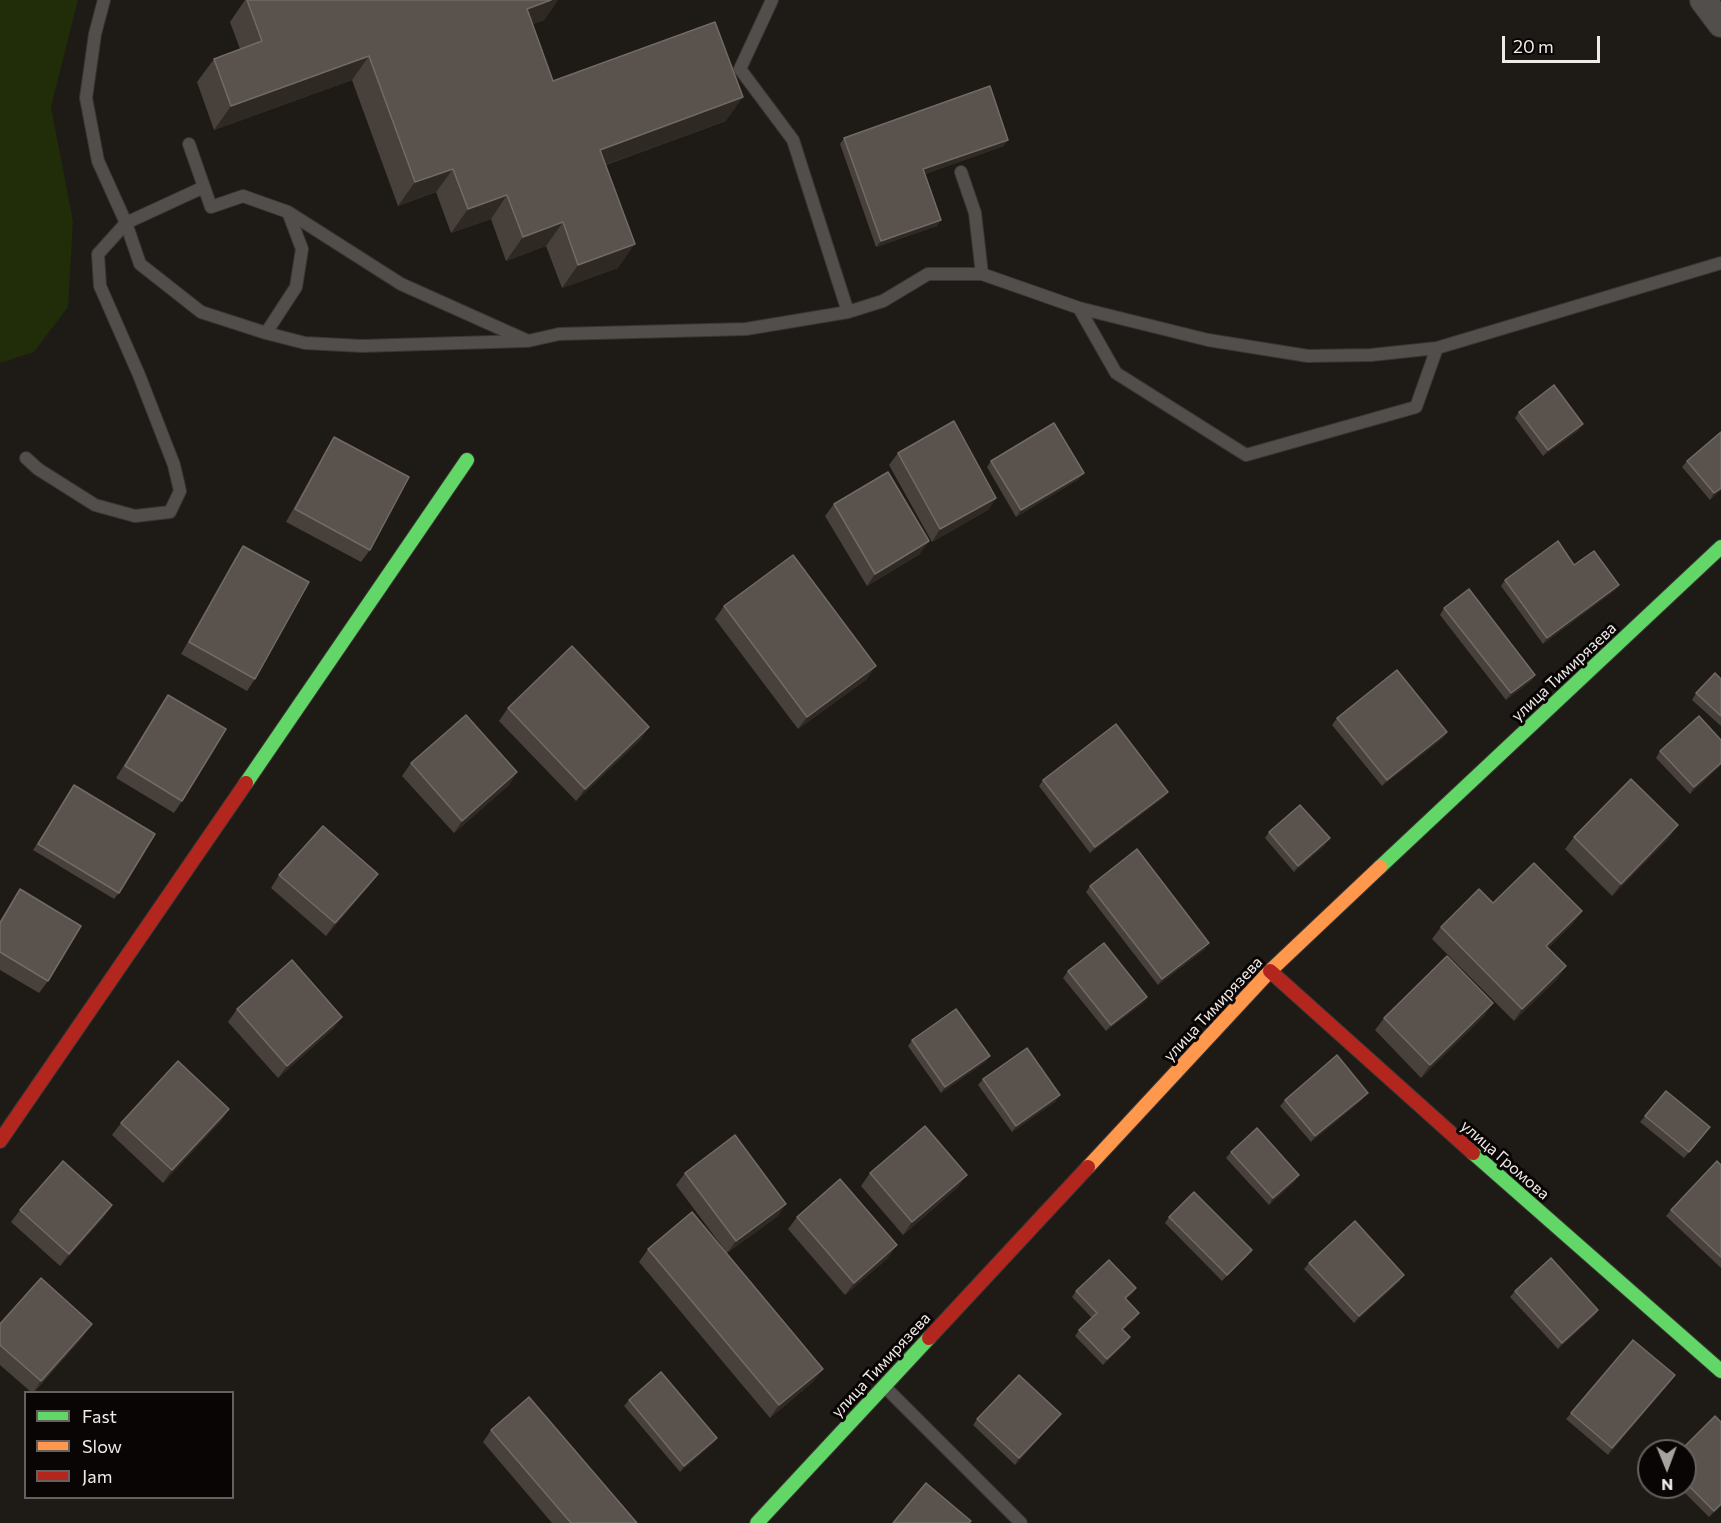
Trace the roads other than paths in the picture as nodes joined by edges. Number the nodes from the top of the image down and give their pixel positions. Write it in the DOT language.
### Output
graph roads {
  1 [pos="104,0"];
  2 [pos="772,0"];
  3 [pos="1702,0"];
  4 [pos="1721,24"];
  5 [pos="189,144"];
  6 [pos="961,172"];
  7 [pos="204,187"];
  8 [pos="288,212"];
  9 [pos="126,223"];
  10 [pos="1721,263"];
  11 [pos="982,274"];
  12 [pos="1079,308"];
  13 [pos="848,312"];
  14 [pos="267,333"];
  15 [pos="528,341"];
  16 [pos="1437,348"];
  17 [pos="26,458"];
  18 [pos="467,460"];
  19 [pos="1721,547"];
  20 [pos="1270,971"];
  21 [pos="0,1141"];
  22 [pos="1721,1371"];
  23 [pos="884,1387"];
  24 [pos="757,1523"];
  25 [pos="1021,1523"];
  1 -- 9 [label="lane"];
  2 -- 13 [label="lane"];
  3 -- 4 [label="street"];
  5 -- 7 [label="lane"];
  6 -- 11 [label="lane"];
  7 -- 8 [label="lane"];
  7 -- 9 [label="lane"];
  8 -- 14 [label="lane"];
  8 -- 15 [label="lane"];
  9 -- 14 [label="lane"];
  9 -- 17 [label="lane"];
  10 -- 16 [label="lane"];
  11 -- 12 [label="lane"];
  11 -- 13 [label="lane"];
  12 -- 16 [label="lane"];
  12 -- 16 [label="lane"];
  13 -- 15 [label="lane"];
  14 -- 15 [label="lane"];
  18 -- 21 [label="street"];
  19 -- 20 [label="street, улица Тимирязева"];
  20 -- 22 [label="street, улица Громова"];
  20 -- 23 [label="street, улица Тимирязева"];
  23 -- 24 [label="street, улица Тимирязева"];
  23 -- 25 [label="lane"];
}
